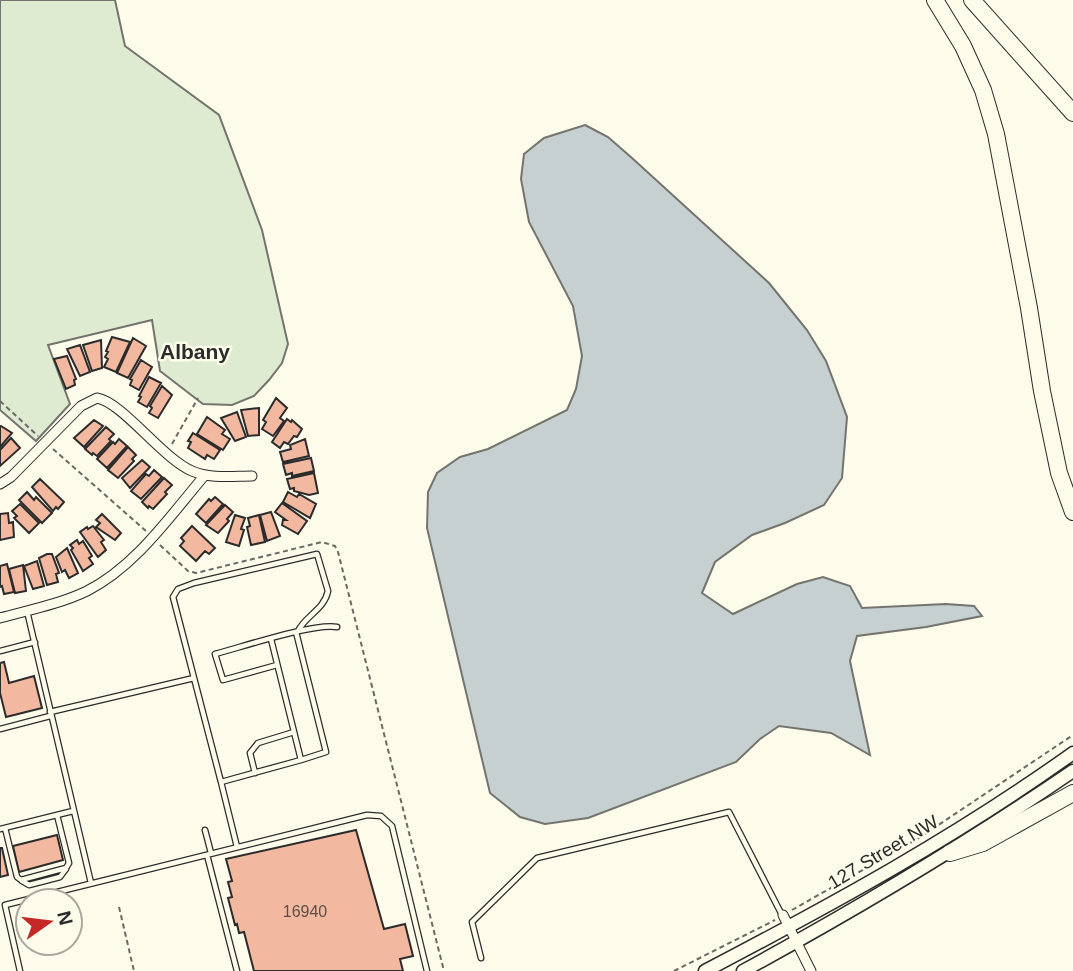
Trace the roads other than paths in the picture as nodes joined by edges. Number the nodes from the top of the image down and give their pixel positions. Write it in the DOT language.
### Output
graph roads {
  1 [pos="935,0"];
  2 [pos="972,0"];
  3 [pos="1073,114"];
  4 [pos="205,475"];
  5 [pos="252,476"];
  6 [pos="0,484"];
  7 [pos="1073,512"];
  8 [pos="27,611"];
  9 [pos="0,618"];
  10 [pos="337,627"];
  11 [pos="297,632"];
  12 [pos="271,639"];
  13 [pos="35,642"];
  14 [pos="0,650"];
  15 [pos="278,665"];
  16 [pos="194,678"];
  17 [pos="50,714"];
  18 [pos="0,729"];
  19 [pos="294,733"];
  20 [pos="1073,753"];
  21 [pos="301,760"];
  22 [pos="1073,771"];
  23 [pos="255,773"];
  24 [pos="221,782"];
  25 [pos="1073,793"];
  26 [pos="73,811"];
  27 [pos="57,815"];
  28 [pos="2,828"];
  29 [pos="205,830"];
  30 [pos="237,847"];
  31 [pos="950,852"];
  32 [pos="209,854"];
  33 [pos="91,883"];
  34 [pos="783,915"];
  35 [pos="790,928"];
  36 [pos="797,941"];
  37 [pos="481,958"];
  38 [pos="20,971"];
  39 [pos="237,971"];
  40 [pos="427,971"];
  41 [pos="705,971"];
  42 [pos="743,971"];
  43 [pos="811,971"];
  1 -- 7 [label="highway"];
  2 -- 3 [label="highway"];
  4 -- 5 [label="street"];
  4 -- 6 [label="street"];
  4 -- 8 [label="street"];
  8 -- 9 [label="street"];
  8 -- 13 [label="lane"];
  10 -- 11 [label="lane"];
  11 -- 12 [label="lane"];
  11 -- 16 [label="lane"];
  11 -- 21 [label="lane"];
  12 -- 15 [label="lane"];
  12 -- 15 [label="lane"];
  13 -- 14 [label="lane"];
  13 -- 17 [label="lane"];
  15 -- 19 [label="lane"];
  16 -- 17 [label="lane"];
  16 -- 24 [label="lane"];
  17 -- 18 [label="lane"];
  17 -- 26 [label="lane"];
  19 -- 21 [label="lane"];
  19 -- 23 [label="lane"];
  20 -- 35 [label="main road, 127 Street NW"];
  21 -- 23 [label="lane"];
  22 -- 31 [label="main road, 127 Street NW"];
  23 -- 24 [label="lane"];
  24 -- 30 [label="lane"];
  25 -- 31 [label="highway"];
  26 -- 27 [label="lane"];
  26 -- 33 [label="lane"];
  27 -- 28 [label="lane"];
  27 -- 28 [label="lane"];
  29 -- 32 [label="lane"];
  30 -- 32 [label="lane"];
  30 -- 40 [label="lane"];
  31 -- 36 [label="main road, 127 Street NW"];
  32 -- 33 [label="lane"];
  32 -- 39 [label="lane"];
  33 -- 38 [label="lane"];
  34 -- 35 [label="street"];
  34 -- 37 [label="lane"];
  35 -- 36 [label="street"];
  35 -- 41 [label="main road, 127 Street NW"];
  36 -- 42 [label="main road, 127 Street NW"];
  36 -- 43 [label="street"];
}
